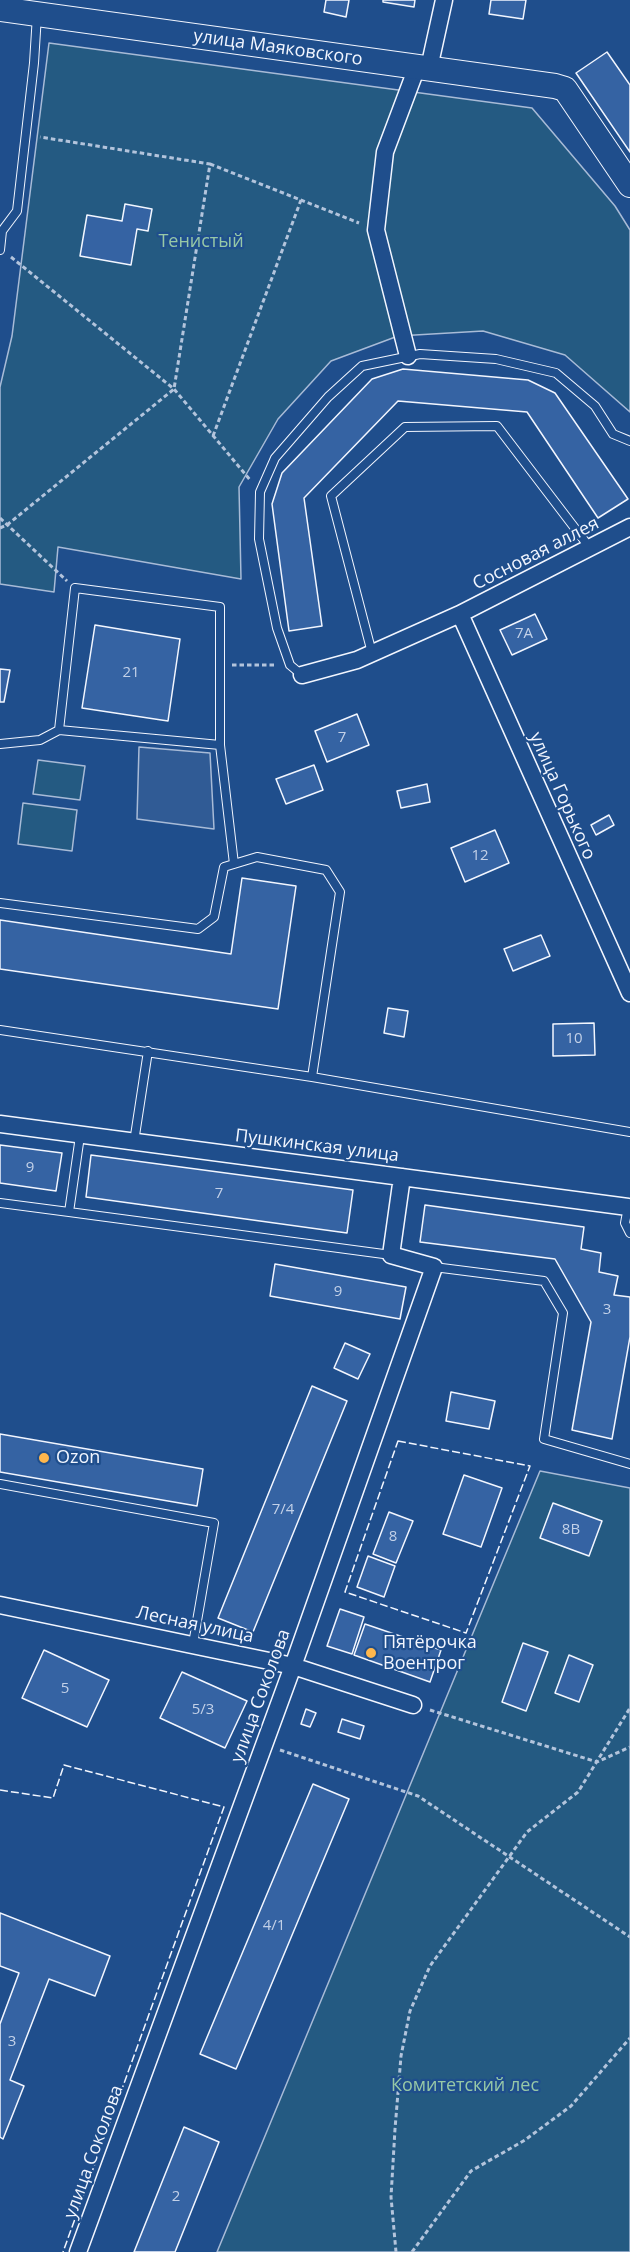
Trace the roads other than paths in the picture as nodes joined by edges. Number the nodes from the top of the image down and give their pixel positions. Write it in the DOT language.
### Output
graph roads {
  1 [pos="444,0"];
  2 [pos="0,9"];
  3 [pos="37,14"];
  4 [pos="423,68"];
  5 [pos="630,185"];
  6 [pos="1,231"];
  7 [pos="0,249"];
  8 [pos="408,356"];
  9 [pos="630,441"];
  10 [pos="630,527"];
  11 [pos="590,548"];
  12 [pos="460,614"];
  13 [pos="372,653"];
  14 [pos="296,670"];
  15 [pos="59,730"];
  16 [pos="0,744"];
  17 [pos="220,744"];
  18 [pos="234,864"];
  19 [pos="0,903"];
  20 [pos="630,993"];
  21 [pos="0,1030"];
  22 [pos="147,1051"];
  23 [pos="312,1077"];
  24 [pos="0,1124"];
  25 [pos="630,1132"];
  26 [pos="80,1136"];
  27 [pos="134,1142"];
  28 [pos="402,1177"];
  29 [pos="0,1203"];
  30 [pos="628,1207"];
  31 [pos="69,1212"];
  32 [pos="630,1233"];
  33 [pos="391,1255"];
  34 [pos="434,1267"];
  35 [pos="630,1464"];
  36 [pos="0,1484"];
  37 [pos="0,1605"];
  38 [pos="193,1644"];
  39 [pos="293,1666"];
  40 [pos="413,1705"];
  41 [pos="78,2252"];
  1 -- 4 [label="street"];
  2 -- 3 [label="street, улица Маяковского"];
  3 -- 4 [label="street, улица Маяковского"];
  3 -- 6 [label="lane"];
  4 -- 5 [label="street, улица Маяковского"];
  4 -- 8 [label="street"];
  6 -- 7 [label="lane"];
  8 -- 9 [label="lane"];
  8 -- 14 [label="lane"];
  10 -- 11 [label="street, Сосновая аллея"];
  11 -- 12 [label="street, Сосновая аллея"];
  11 -- 13 [label="lane"];
  12 -- 13 [label="street, Сосновая аллея"];
  12 -- 20 [label="street, улица Горького"];
  13 -- 14 [label="street, Сосновая аллея"];
  15 -- 16 [label="lane"];
  15 -- 17 [label="lane"];
  15 -- 17 [label="lane"];
  17 -- 18 [label="lane"];
  18 -- 19 [label="lane"];
  18 -- 23 [label="lane"];
  21 -- 22 [label="lane"];
  22 -- 23 [label="lane"];
  22 -- 27 [label="lane"];
  23 -- 25 [label="lane"];
  24 -- 26 [label="street, Пушкинская улица"];
  26 -- 27 [label="street, Пушкинская улица"];
  26 -- 31 [label="lane"];
  27 -- 28 [label="street, Пушкинская улица"];
  28 -- 30 [label="street, Пушкинская улица"];
  28 -- 33 [label="street"];
  29 -- 31 [label="lane"];
  30 -- 32 [label="lane"];
  31 -- 33 [label="lane"];
  33 -- 34 [label="street"];
  34 -- 35 [label="lane"];
  34 -- 39 [label="street, улица Соколова"];
  36 -- 38 [label="lane"];
  37 -- 38 [label="street, Лесная улица"];
  38 -- 39 [label="street, Лесная улица"];
  39 -- 40 [label="street, Лесная улица"];
  39 -- 41 [label="street, улица Соколова"];
}
